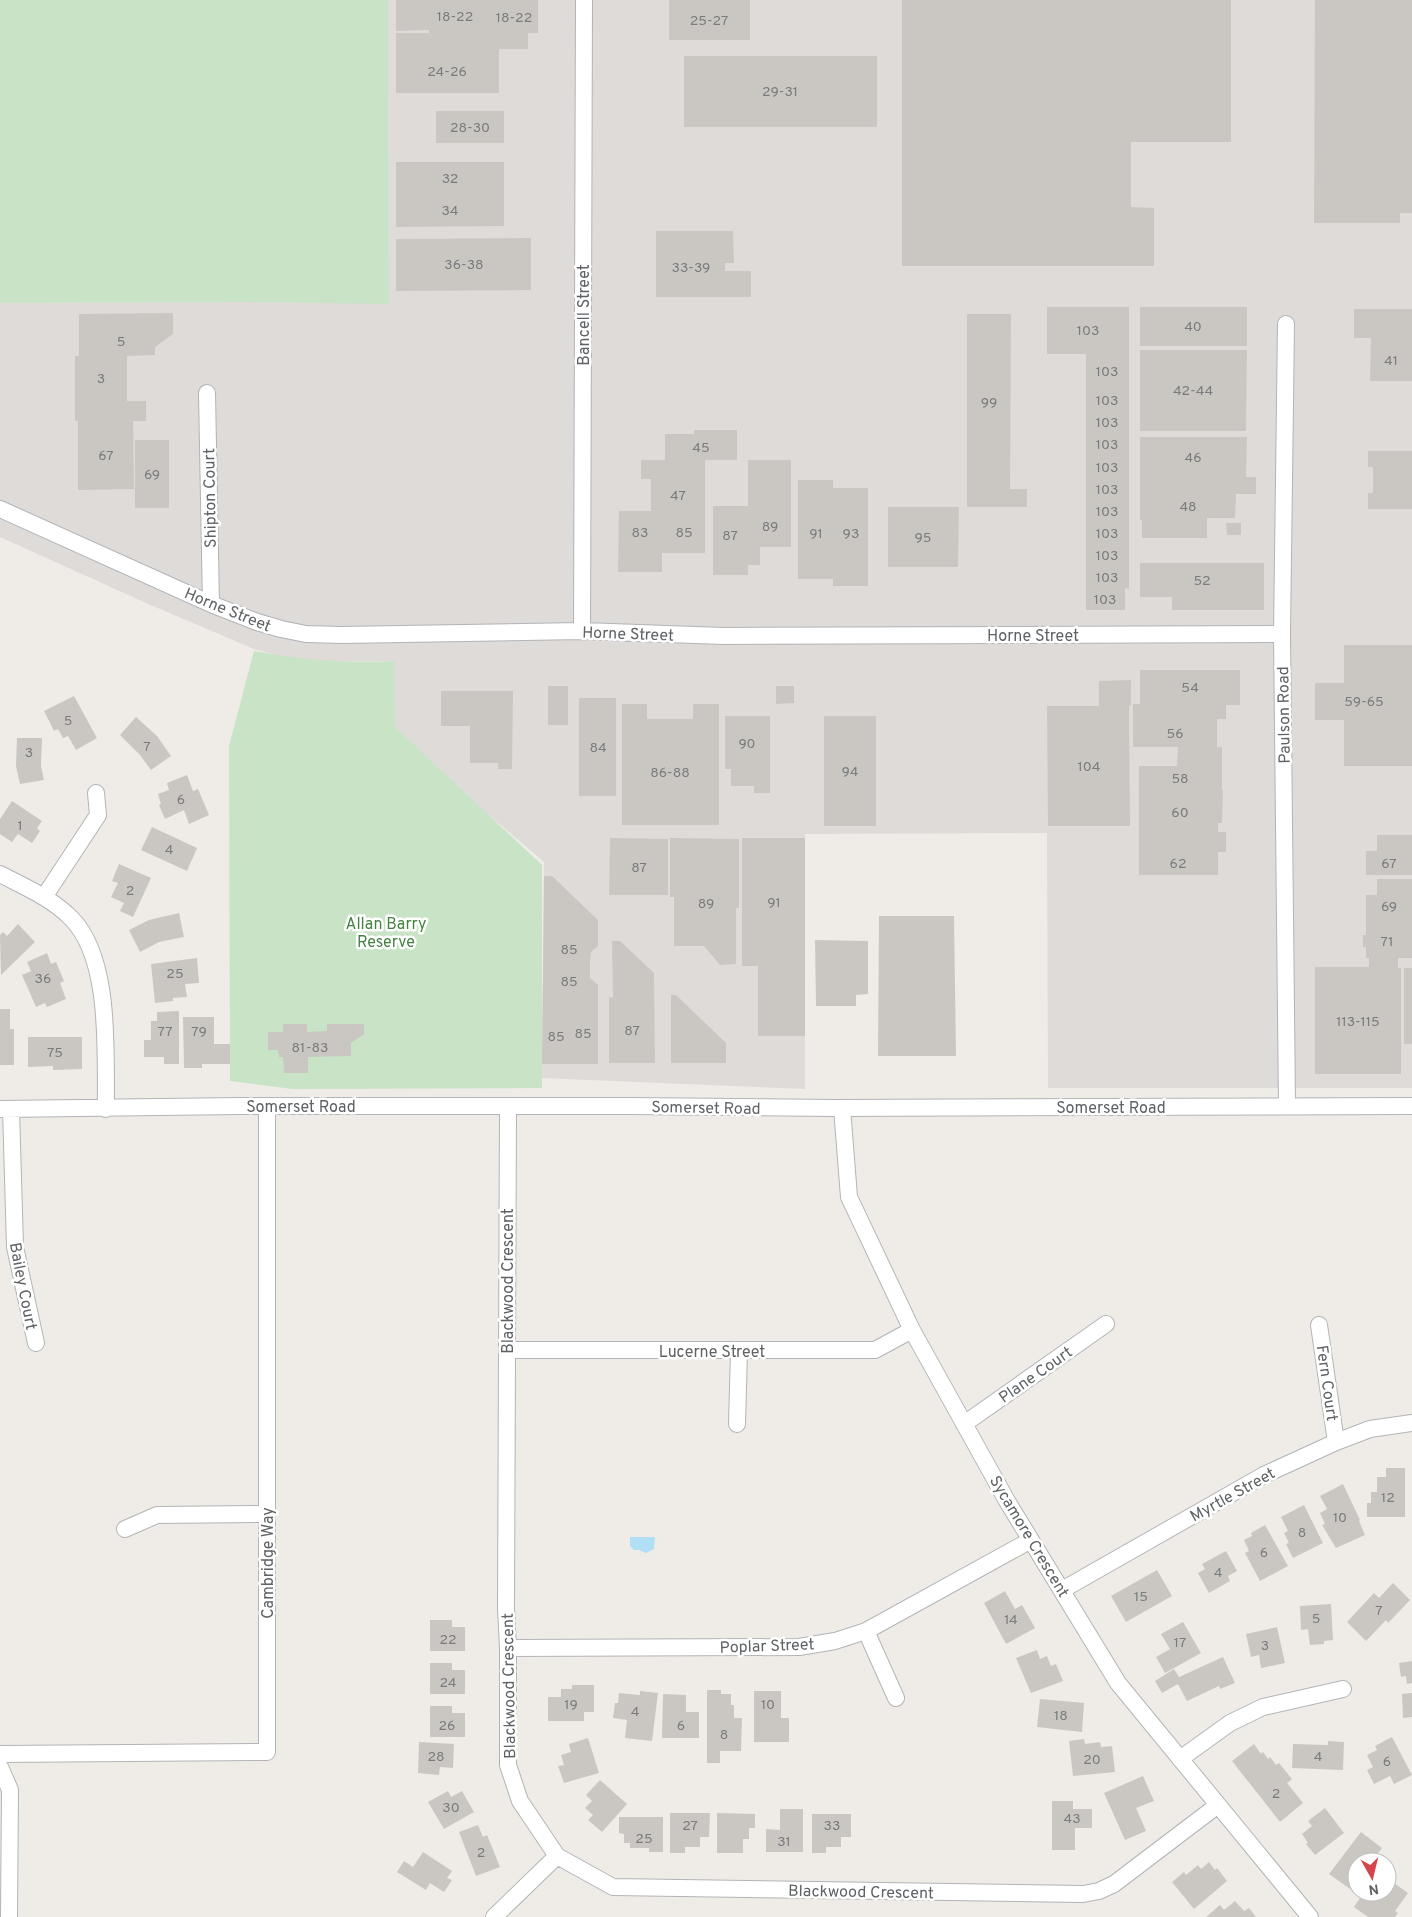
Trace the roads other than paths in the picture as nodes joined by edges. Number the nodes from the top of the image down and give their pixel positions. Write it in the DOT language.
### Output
graph roads {
  1 [pos="584,0"];
  2 [pos="1286,324"];
  3 [pos="207,393"];
  4 [pos="0,509"];
  5 [pos="211,604"];
  6 [pos="582,631"];
  7 [pos="1282,634"];
  8 [pos="96,793"];
  9 [pos="0,874"];
  10 [pos="44,897"];
  11 [pos="267,1106"];
  12 [pos="508,1106"];
  13 [pos="1286,1106"];
  14 [pos="1412,1106"];
  15 [pos="106,1108"];
  16 [pos="842,1108"];
  17 [pos="5,1109"];
  18 [pos="1106,1324"];
  19 [pos="1319,1325"];
  20 [pos="912,1330"];
  21 [pos="36,1343"];
  22 [pos="507,1350"];
  23 [pos="739,1351"];
  24 [pos="1412,1423"];
  25 [pos="737,1424"];
  26 [pos="964,1424"];
  27 [pos="1336,1442"];
  28 [pos="267,1514"];
  29 [pos="125,1529"];
  30 [pos="1031,1540"];
  31 [pos="1062,1590"];
  32 [pos="866,1632"];
  33 [pos="508,1648"];
  34 [pos="1343,1688"];
  35 [pos="896,1698"];
  36 [pos="0,1754"];
  37 [pos="1180,1758"];
  38 [pos="0,1767"];
  39 [pos="1218,1805"];
  40 [pos="558,1856"];
  41 [pos="9,1917"];
  42 [pos="494,1917"];
  43 [pos="1310,1917"];
  1 -- 6 [label="street, Bancell Street"];
  2 -- 7 [label="street, Paulson Road"];
  3 -- 5 [label="street, Shipton Court"];
  4 -- 5 [label="street, Horne Street"];
  5 -- 6 [label="street, Horne Street"];
  6 -- 7 [label="street, Horne Street"];
  7 -- 13 [label="street, Paulson Road"];
  8 -- 10 [label="street"];
  9 -- 10 [label="street"];
  10 -- 15 [label="street"];
  11 -- 12 [label="street, Somerset Road"];
  11 -- 15 [label="street, Somerset Road"];
  11 -- 28 [label="street, Cambridge Way"];
  12 -- 16 [label="street, Somerset Road"];
  12 -- 22 [label="street, Blackwood Crescent"];
  13 -- 14 [label="street, Somerset Road"];
  13 -- 16 [label="street, Somerset Road"];
  15 -- 17 [label="street, Somerset Road"];
  16 -- 20 [label="street, Sycamore Crescent"];
  17 -- 21 [label="street, Bailey Court"];
  18 -- 26 [label="street, Plane Court"];
  19 -- 27 [label="street, Fern Court"];
  20 -- 23 [label="street, Lucerne Street"];
  20 -- 26 [label="street, Sycamore Crescent"];
  22 -- 23 [label="street, Lucerne Street"];
  22 -- 33 [label="street, Blackwood Crescent"];
  23 -- 25 [label="street"];
  24 -- 27 [label="street, Myrtle Street"];
  26 -- 30 [label="street, Sycamore Crescent"];
  27 -- 31 [label="street, Myrtle Street"];
  28 -- 29 [label="street"];
  28 -- 36 [label="street, Cambridge Way"];
  30 -- 31 [label="street, Sycamore Crescent"];
  30 -- 32 [label="street, Poplar Street"];
  31 -- 37 [label="street, Sycamore Crescent"];
  32 -- 33 [label="street, Poplar Street"];
  32 -- 35 [label="street"];
  33 -- 40 [label="street, Blackwood Crescent"];
  34 -- 37 [label="street"];
  37 -- 39 [label="street, Sycamore Crescent"];
  38 -- 41 [label="street"];
  39 -- 40 [label="street, Blackwood Crescent"];
  39 -- 43 [label="street, Sycamore Crescent"];
  40 -- 42 [label="street"];
}
